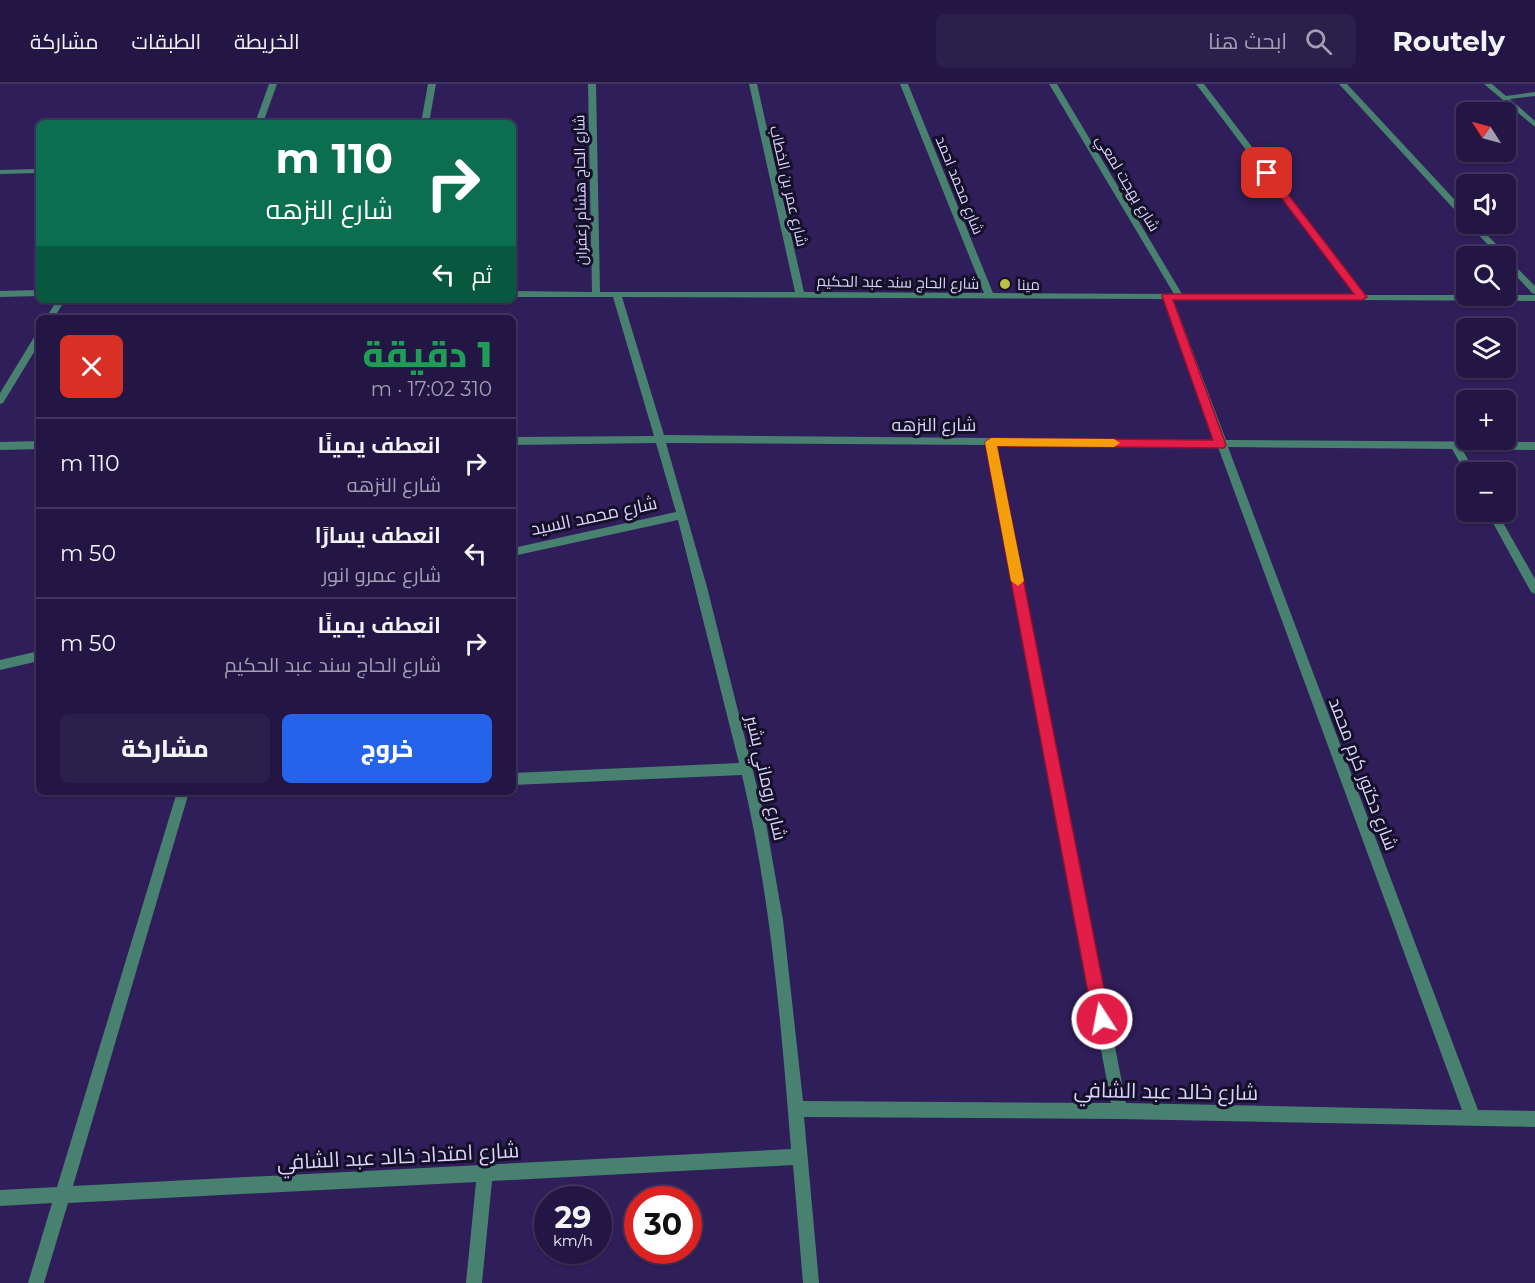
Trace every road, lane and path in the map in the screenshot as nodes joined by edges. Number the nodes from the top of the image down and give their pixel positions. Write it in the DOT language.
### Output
graph roads {
  1 [pos="273,84"];
  2 [pos="432,84"];
  3 [pos="592,84"];
  4 [pos="753,84"];
  5 [pos="904,84"];
  6 [pos="1053,84"];
  7 [pos="1200,84"];
  8 [pos="1343,84"];
  9 [pos="1488,84"];
  10 [pos="1535,94"];
  11 [pos="1504,98"];
  12 [pos="260,120"];
  13 [pos="425,120"];
  14 [pos="1535,125"];
  15 [pos="36,171"];
  16 [pos="0,172"];
  17 [pos="1456,206"];
  18 [pos="1481,234"];
  19 [pos="1493,246"];
  20 [pos="1516,271"];
  21 [pos="1535,291"];
  22 [pos="36,293"];
  23 [pos="0,294"];
  24 [pos="516,294"];
  25 [pos="800,294"];
  26 [pos="596,295"];
  27 [pos="617,295"];
  28 [pos="990,296"];
  29 [pos="1167,296"];
  30 [pos="1179,297"];
  31 [pos="1362,297"];
  32 [pos="1535,298"];
  33 [pos="36,341"];
  34 [pos="0,401"];
  35 [pos="661,440"];
  36 [pos="516,441"];
  37 [pos="991,442"];
  38 [pos="36,445"];
  39 [pos="1220,445"];
  40 [pos="1455,445"];
  41 [pos="0,446"];
  42 [pos="1535,446"];
  43 [pos="1464,462"];
  44 [pos="682,515"];
  45 [pos="1498,522"];
  46 [pos="516,551"];
  47 [pos="1535,590"];
  48 [pos="36,657"];
  49 [pos="0,665"];
  50 [pos="747,769"];
  51 [pos="516,778"];
  52 [pos="183,795"];
  53 [pos="796,1108"];
  54 [pos="1120,1111"];
  55 [pos="1472,1116"];
  56 [pos="1535,1119"];
  57 [pos="799,1157"];
  58 [pos="485,1172"];
  59 [pos="63,1195"];
  60 [pos="0,1198"];
  61 [pos="36,1283"];
  62 [pos="474,1283"];
  63 [pos="811,1283"];
  1 -- 12 [label="street"];
  2 -- 13 [label="street"];
  3 -- 26 [label="street, شارع الحاج هشام زعفران"];
  4 -- 25 [label="street, شارع عمر بن الخطاب"];
  5 -- 28 [label="street, شارع محمد احمد"];
  6 -- 30 [label="street, شارع بهجت لمعي"];
  7 -- 31 [label="street"];
  8 -- 17 [label="street"];
  9 -- 11 [label="street"];
  10 -- 11 [label="street"];
  11 -- 14 [label="street"];
  15 -- 16 [label="street"];
  18 -- 19 [label="street"];
  20 -- 21 [label="street"];
  22 -- 23 [label="street"];
  24 -- 26 [label="street, شارع الحاج سند عبد الحكيم"];
  25 -- 27 [label="street, شارع الحاج سند عبد الحكيم"];
  25 -- 28 [label="street, شارع الحاج سند عبد الحكيم"];
  26 -- 27 [label="street, شارع الحاج سند عبد الحكيم"];
  27 -- 35 [label="street, شارع روماني بشير"];
  28 -- 29 [label="street, شارع الحاج سند عبد الحكيم"];
  29 -- 30 [label="street, شارع الحاج سند عبد الحكيم"];
  29 -- 39 [label="street, شارع دكتور كرم محمد"];
  30 -- 31 [label="street, شارع الحاج سند عبد الحكيم"];
  31 -- 32 [label="street, شارع الحاج سند عبد الحكيم"];
  33 -- 34 [label="street"];
  35 -- 36 [label="street, شارع النزهه"];
  35 -- 37 [label="street, شارع النزهه"];
  35 -- 44 [label="street, شارع روماني بشير"];
  37 -- 39 [label="street, شارع النزهه"];
  37 -- 54 [label="street"];
  38 -- 41 [label="street"];
  39 -- 40 [label="street, شارع النزهه"];
  39 -- 55 [label="street, شارع دكتور كرم محمد"];
  40 -- 42 [label="street, شارع النزهه"];
  40 -- 43 [label="street"];
  44 -- 46 [label="street, شارع محمد السيد"];
  44 -- 50 [label="street, شارع روماني بشير"];
  45 -- 47 [label="street"];
  48 -- 49 [label="street"];
  50 -- 51 [label="street"];
  50 -- 53 [label="street, شارع روماني بشير"];
  52 -- 59 [label="street"];
  53 -- 54 [label="street, شارع خالد عبد الشافي"];
  53 -- 57 [label="street, شارع روماني بشير"];
  54 -- 55 [label="street, شارع خالد عبد الشافي"];
  55 -- 56 [label="street, شارع خالد عبد الشافي"];
  57 -- 58 [label="street, شارع امتداد خالد عبد الشافي"];
  57 -- 63 [label="street, شارع روماني بشير"];
  58 -- 59 [label="street, شارع امتداد خالد عبد الشافي"];
  58 -- 62 [label="street"];
  59 -- 60 [label="street, شارع امتداد خالد عبد الشافي"];
  59 -- 61 [label="street"];
}
